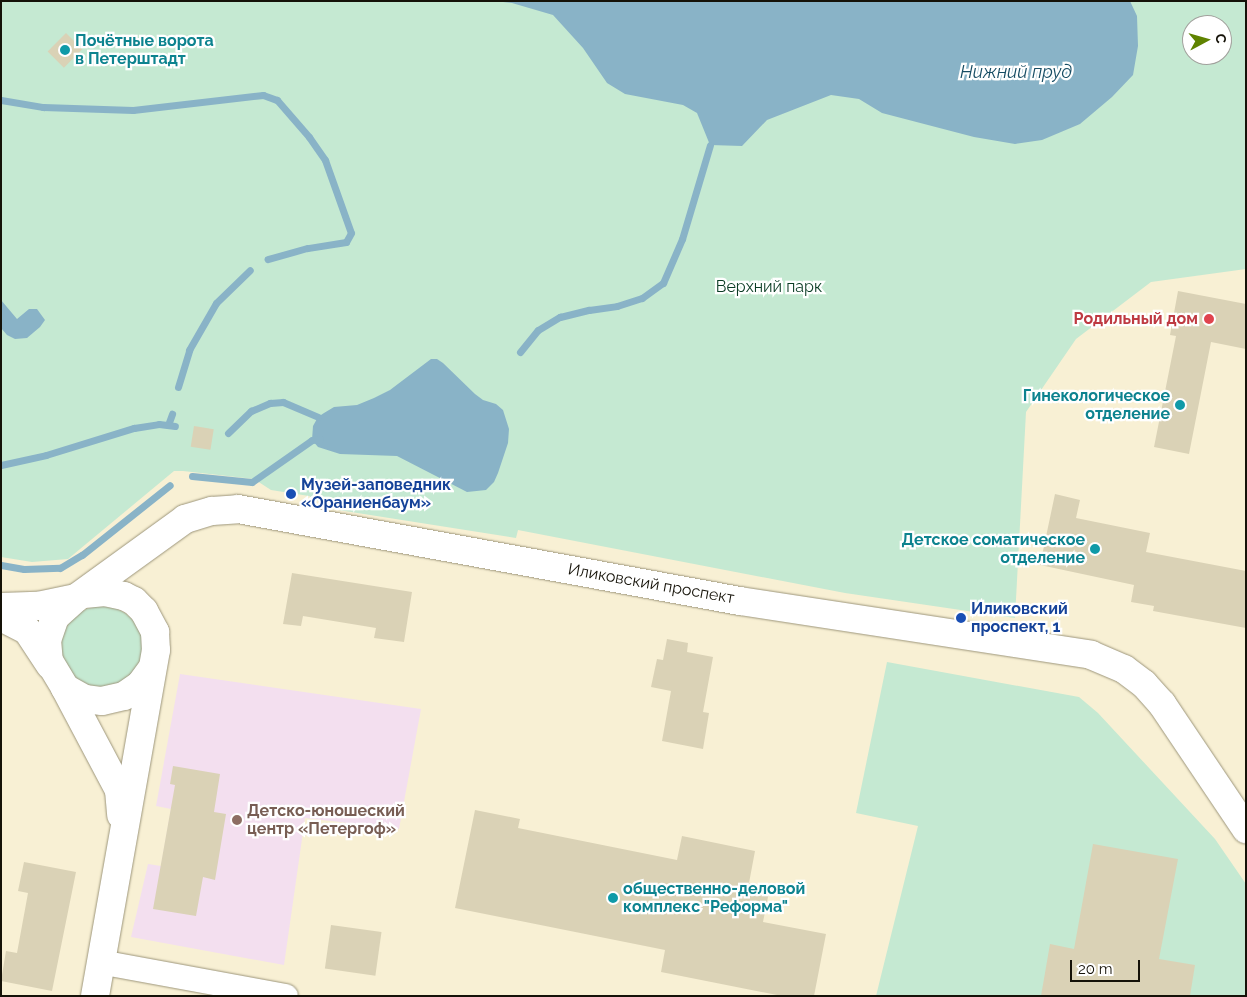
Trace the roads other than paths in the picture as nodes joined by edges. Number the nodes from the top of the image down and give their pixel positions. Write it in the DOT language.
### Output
graph roads {
  1 [pos="80,596"];
  2 [pos="1,607"];
  3 [pos="1,616"];
  4 [pos="154,660"];
  5 [pos="63,685"];
  6 [pos="1246,829"];
  7 [pos="124,834"];
  8 [pos="100,962"];
  9 [pos="94,996"];
  10 [pos="286,996"];
  1 -- 2 [label="main road, Иликовский проспект"];
  1 -- 4 [label="main road"];
  1 -- 5 [label="main road"];
  1 -- 6 [label="main road, Иликовский проспект"];
  3 -- 5 [label="main road"];
  4 -- 5 [label="main road"];
  4 -- 7 [label="main road"];
  5 -- 7 [label="main road"];
  7 -- 8 [label="main road"];
  8 -- 9 [label="main road"];
  8 -- 10 [label="street"];
}
